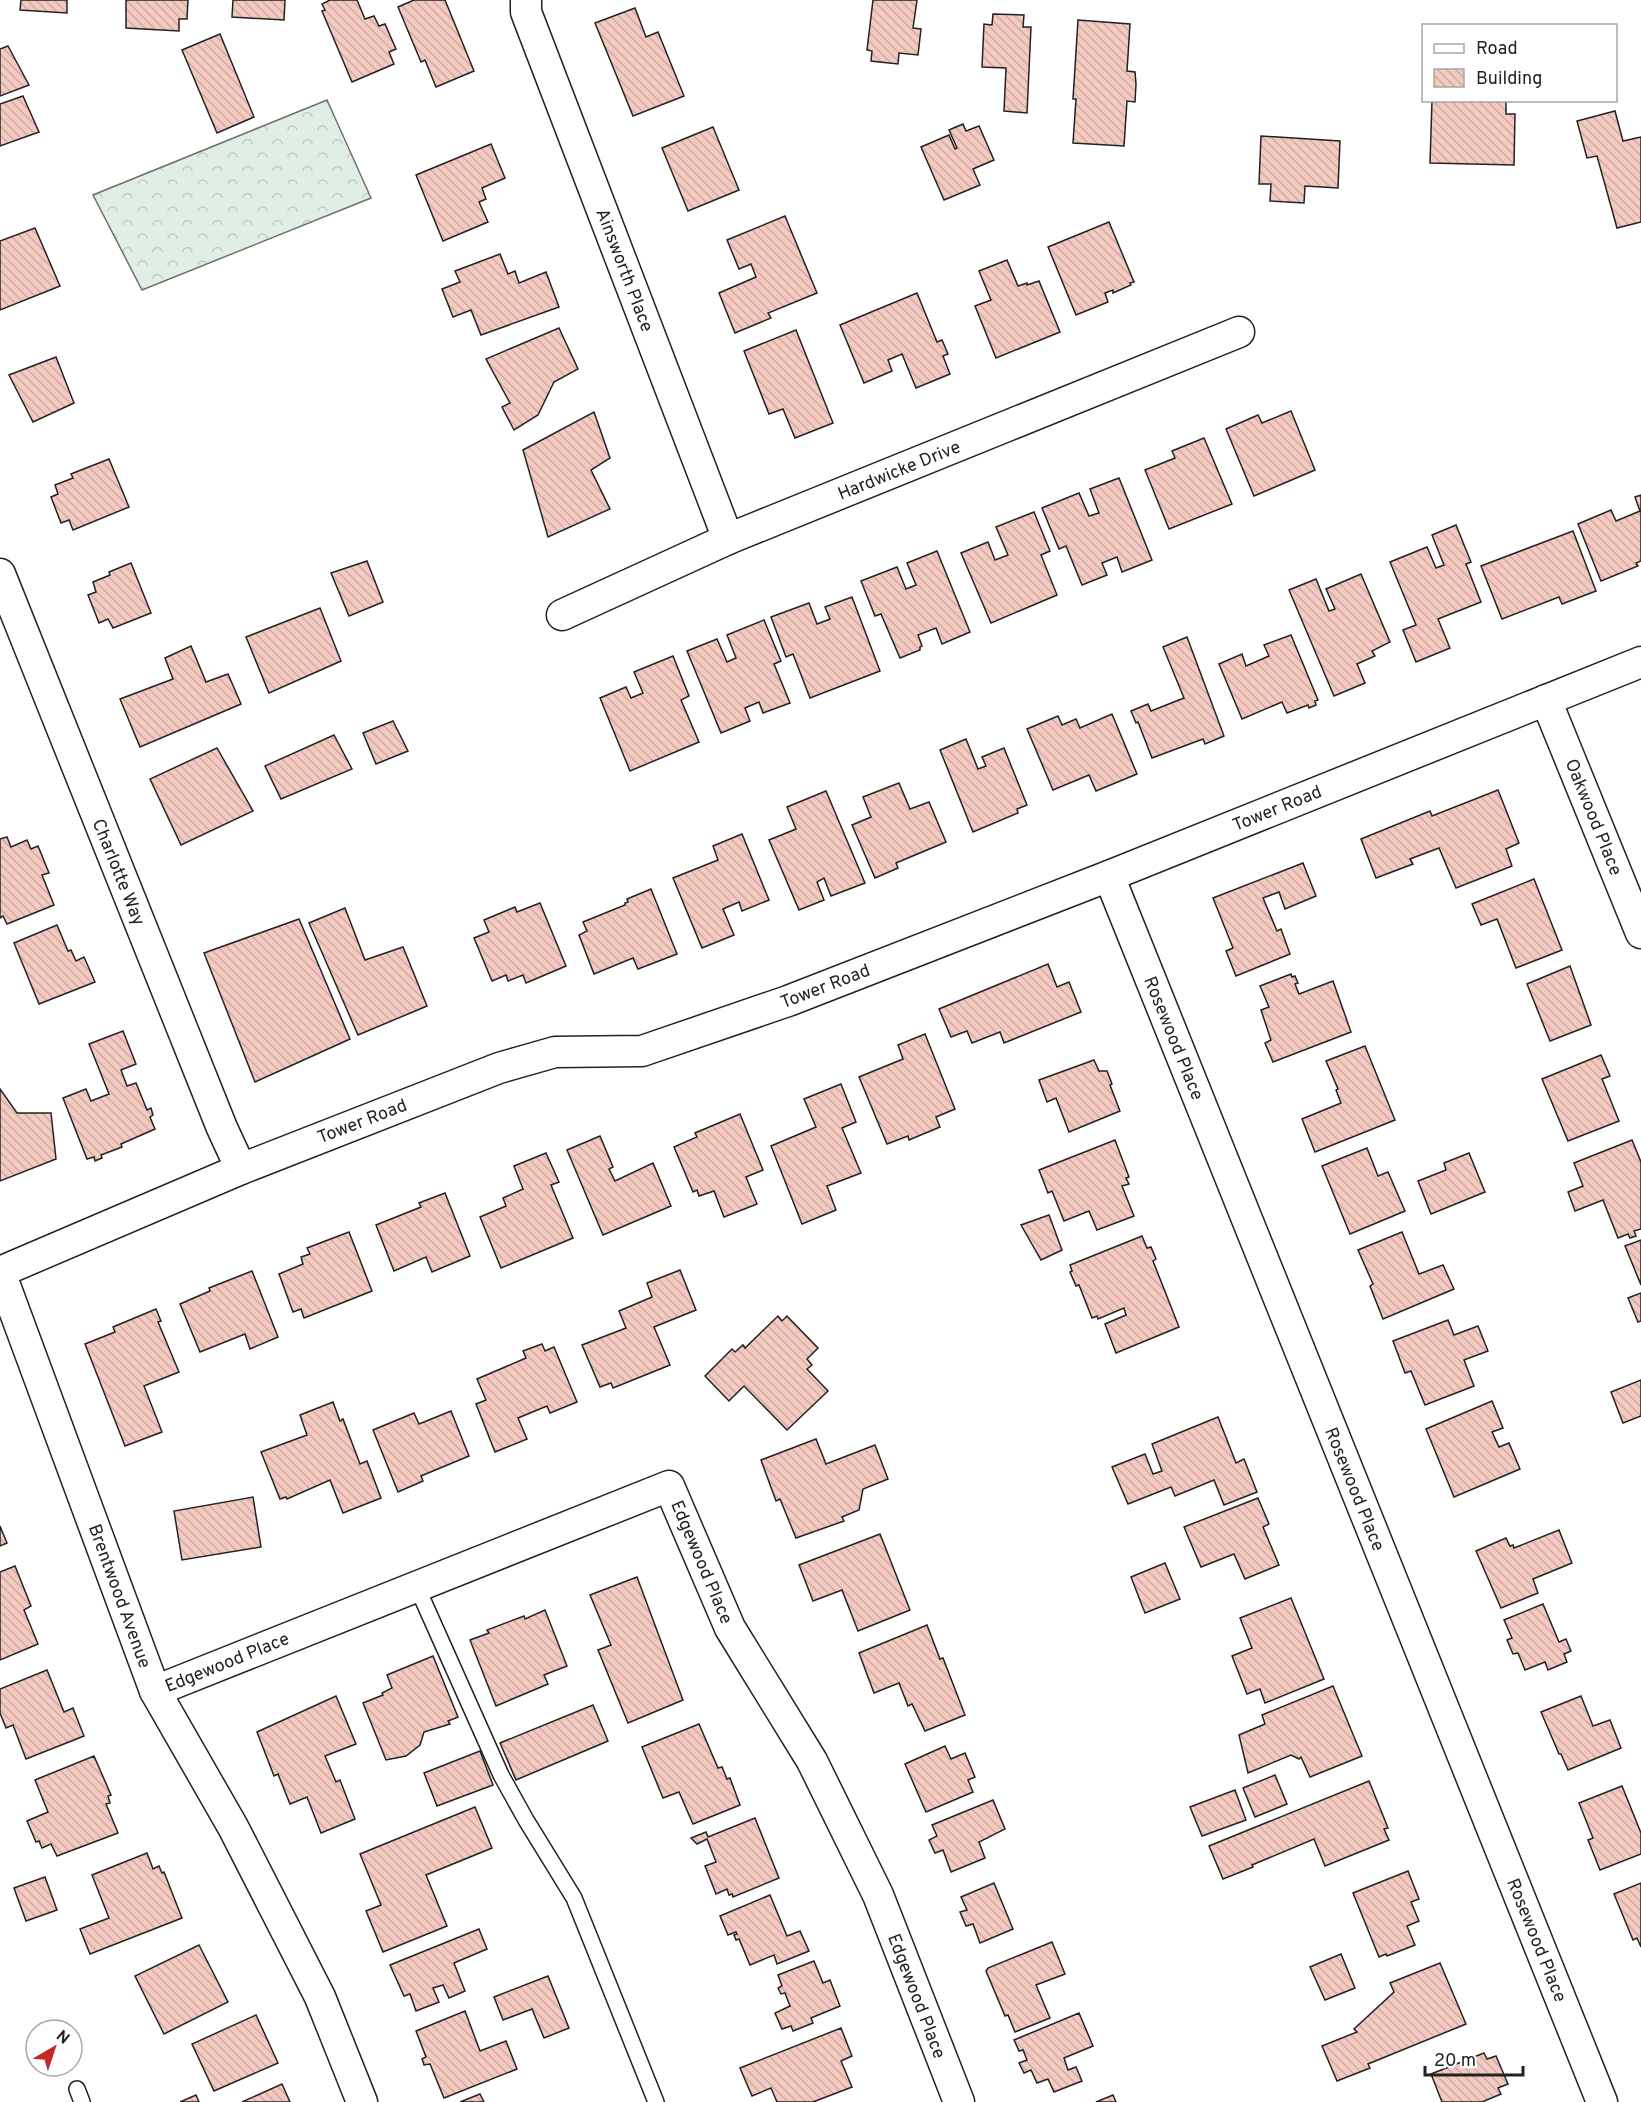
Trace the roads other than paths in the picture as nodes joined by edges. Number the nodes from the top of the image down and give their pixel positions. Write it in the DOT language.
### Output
graph roads {
  1 [pos="526,0"];
  2 [pos="1239,332"];
  3 [pos="728,539"];
  4 [pos="0,574"];
  5 [pos="562,615"];
  6 [pos="1641,662"];
  7 [pos="1546,700"];
  8 [pos="1108,876"];
  9 [pos="1641,933"];
  10 [pos="241,1169"];
  11 [pos="0,1272"];
  12 [pos="417,1587"];
  13 [pos="155,1691"];
  14 [pos="362,2102"];
  15 [pos="656,2102"];
  16 [pos="958,2102"];
  17 [pos="1602,2102"];
  1 -- 3 [label="street, Ainsworth Place"];
  2 -- 3 [label="street, Hardwicke Drive"];
  3 -- 5 [label="street, Hardwicke Drive"];
  4 -- 10 [label="street, Charlotte Way"];
  6 -- 7 [label="street, Tower Road"];
  7 -- 8 [label="street, Tower Road"];
  7 -- 9 [label="street, Oakwood Place"];
  8 -- 10 [label="street, Tower Road"];
  8 -- 17 [label="street, Rosewood Place"];
  10 -- 11 [label="street, Tower Road"];
  11 -- 13 [label="street, Brentwood Avenue"];
  12 -- 13 [label="street, Edgewood Place"];
  12 -- 15 [label="lane"];
  12 -- 16 [label="street, Edgewood Place"];
  13 -- 14 [label="street, Brentwood Avenue"];
}
